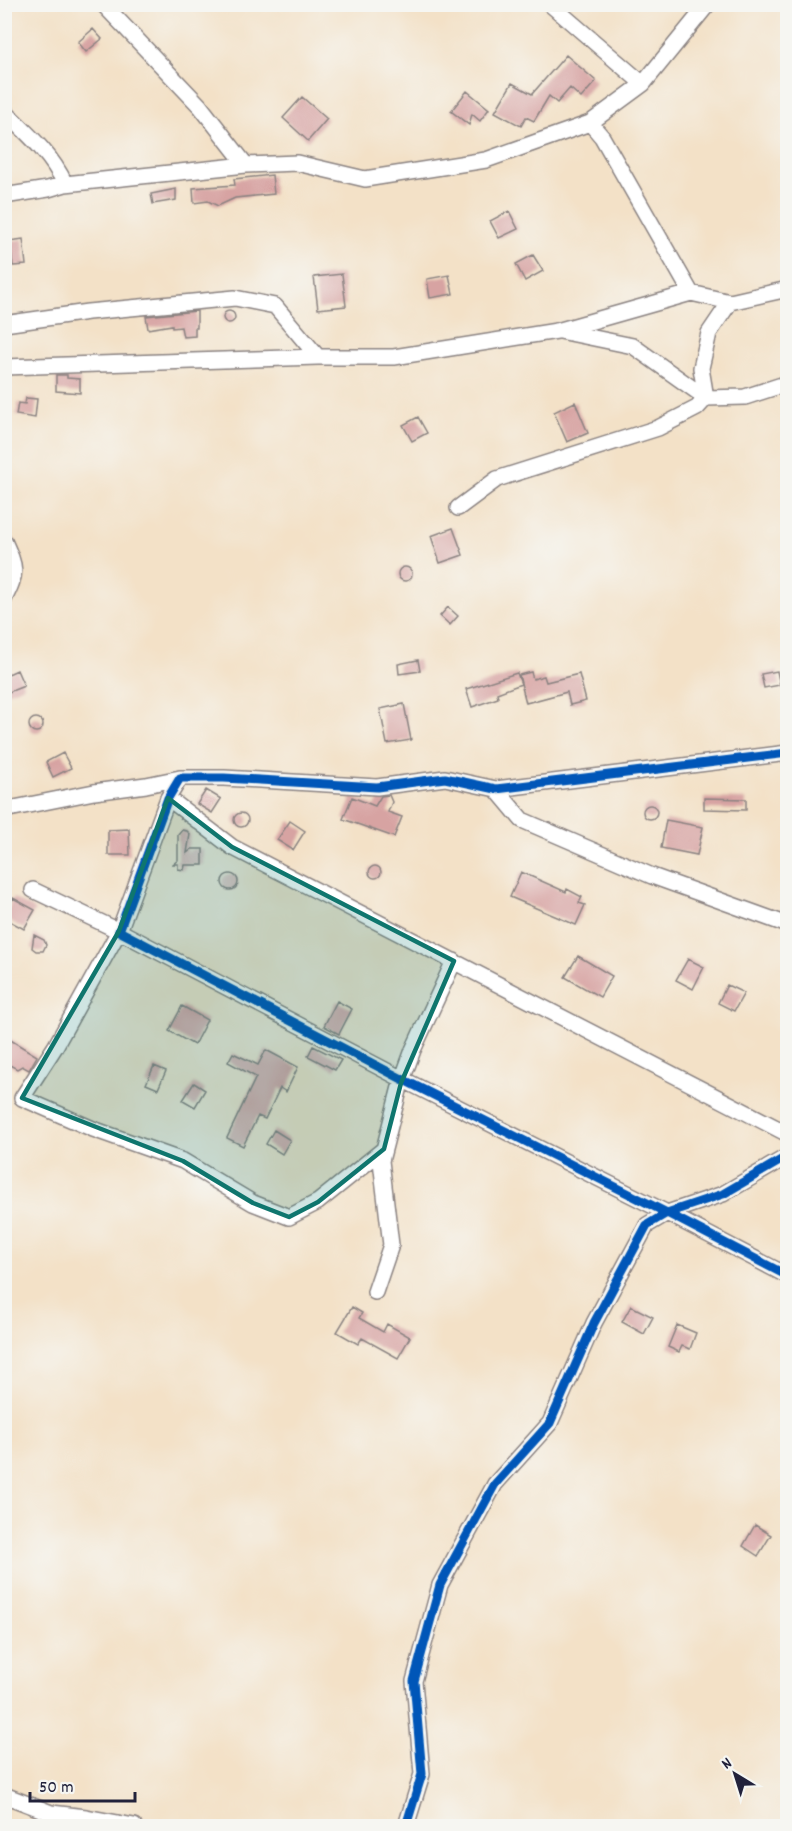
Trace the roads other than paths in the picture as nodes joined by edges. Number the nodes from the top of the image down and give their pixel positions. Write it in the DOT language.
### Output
graph roads {
  1 [pos="103,4"];
  2 [pos="550,4"];
  3 [pos="708,4"];
  4 [pos="643,84"];
  5 [pos="4,111"];
  6 [pos="591,123"];
  7 [pos="246,165"];
  8 [pos="65,184"];
  9 [pos="4,196"];
  10 [pos="788,289"];
  11 [pos="691,293"];
  12 [pos="730,302"];
  13 [pos="4,324"];
  14 [pos="557,331"];
  15 [pos="318,357"];
  16 [pos="4,367"];
  17 [pos="788,383"];
  18 [pos="706,398"];
  19 [pos="458,508"];
  20 [pos="4,541"];
  21 [pos="4,599"];
  22 [pos="788,753"];
  23 [pos="180,778"];
  24 [pos="496,789"];
  25 [pos="168,798"];
  26 [pos="4,810"];
  27 [pos="33,890"];
  28 [pos="788,925"];
  29 [pos="119,931"];
  30 [pos="454,961"];
  31 [pos="402,1079"];
  32 [pos="788,1134"];
  33 [pos="384,1149"];
  34 [pos="788,1156"];
  35 [pos="668,1213"];
  36 [pos="788,1276"];
  37 [pos="375,1292"];
  38 [pos="4,1795"];
  39 [pos="134,1827"];
  40 [pos="406,1827"];
  1 -- 7 [label="street"];
  2 -- 4 [label="street"];
  3 -- 4 [label="street"];
  4 -- 6 [label="street"];
  5 -- 8 [label="street"];
  6 -- 7 [label="street"];
  6 -- 11 [label="street"];
  7 -- 8 [label="street"];
  8 -- 9 [label="street"];
  10 -- 12 [label="street"];
  11 -- 12 [label="street"];
  11 -- 14 [label="street"];
  12 -- 18 [label="street"];
  13 -- 15 [label="street"];
  14 -- 15 [label="street"];
  14 -- 18 [label="street"];
  15 -- 16 [label="street"];
  17 -- 18 [label="street"];
  18 -- 19 [label="street"];
  20 -- 21 [label="street"];
  22 -- 24 [label="street"];
  23 -- 24 [label="street"];
  23 -- 25 [label="street"];
  23 -- 26 [label="street"];
  24 -- 28 [label="street"];
  25 -- 29 [label="street"];
  25 -- 30 [label="street"];
  27 -- 29 [label="street"];
  29 -- 31 [label="street"];
  29 -- 33 [label="street"];
  30 -- 31 [label="street"];
  30 -- 32 [label="street"];
  31 -- 33 [label="street"];
  31 -- 35 [label="street"];
  33 -- 37 [label="street"];
  34 -- 35 [label="street"];
  35 -- 36 [label="street"];
  35 -- 40 [label="street"];
  38 -- 39 [label="street"];
}
